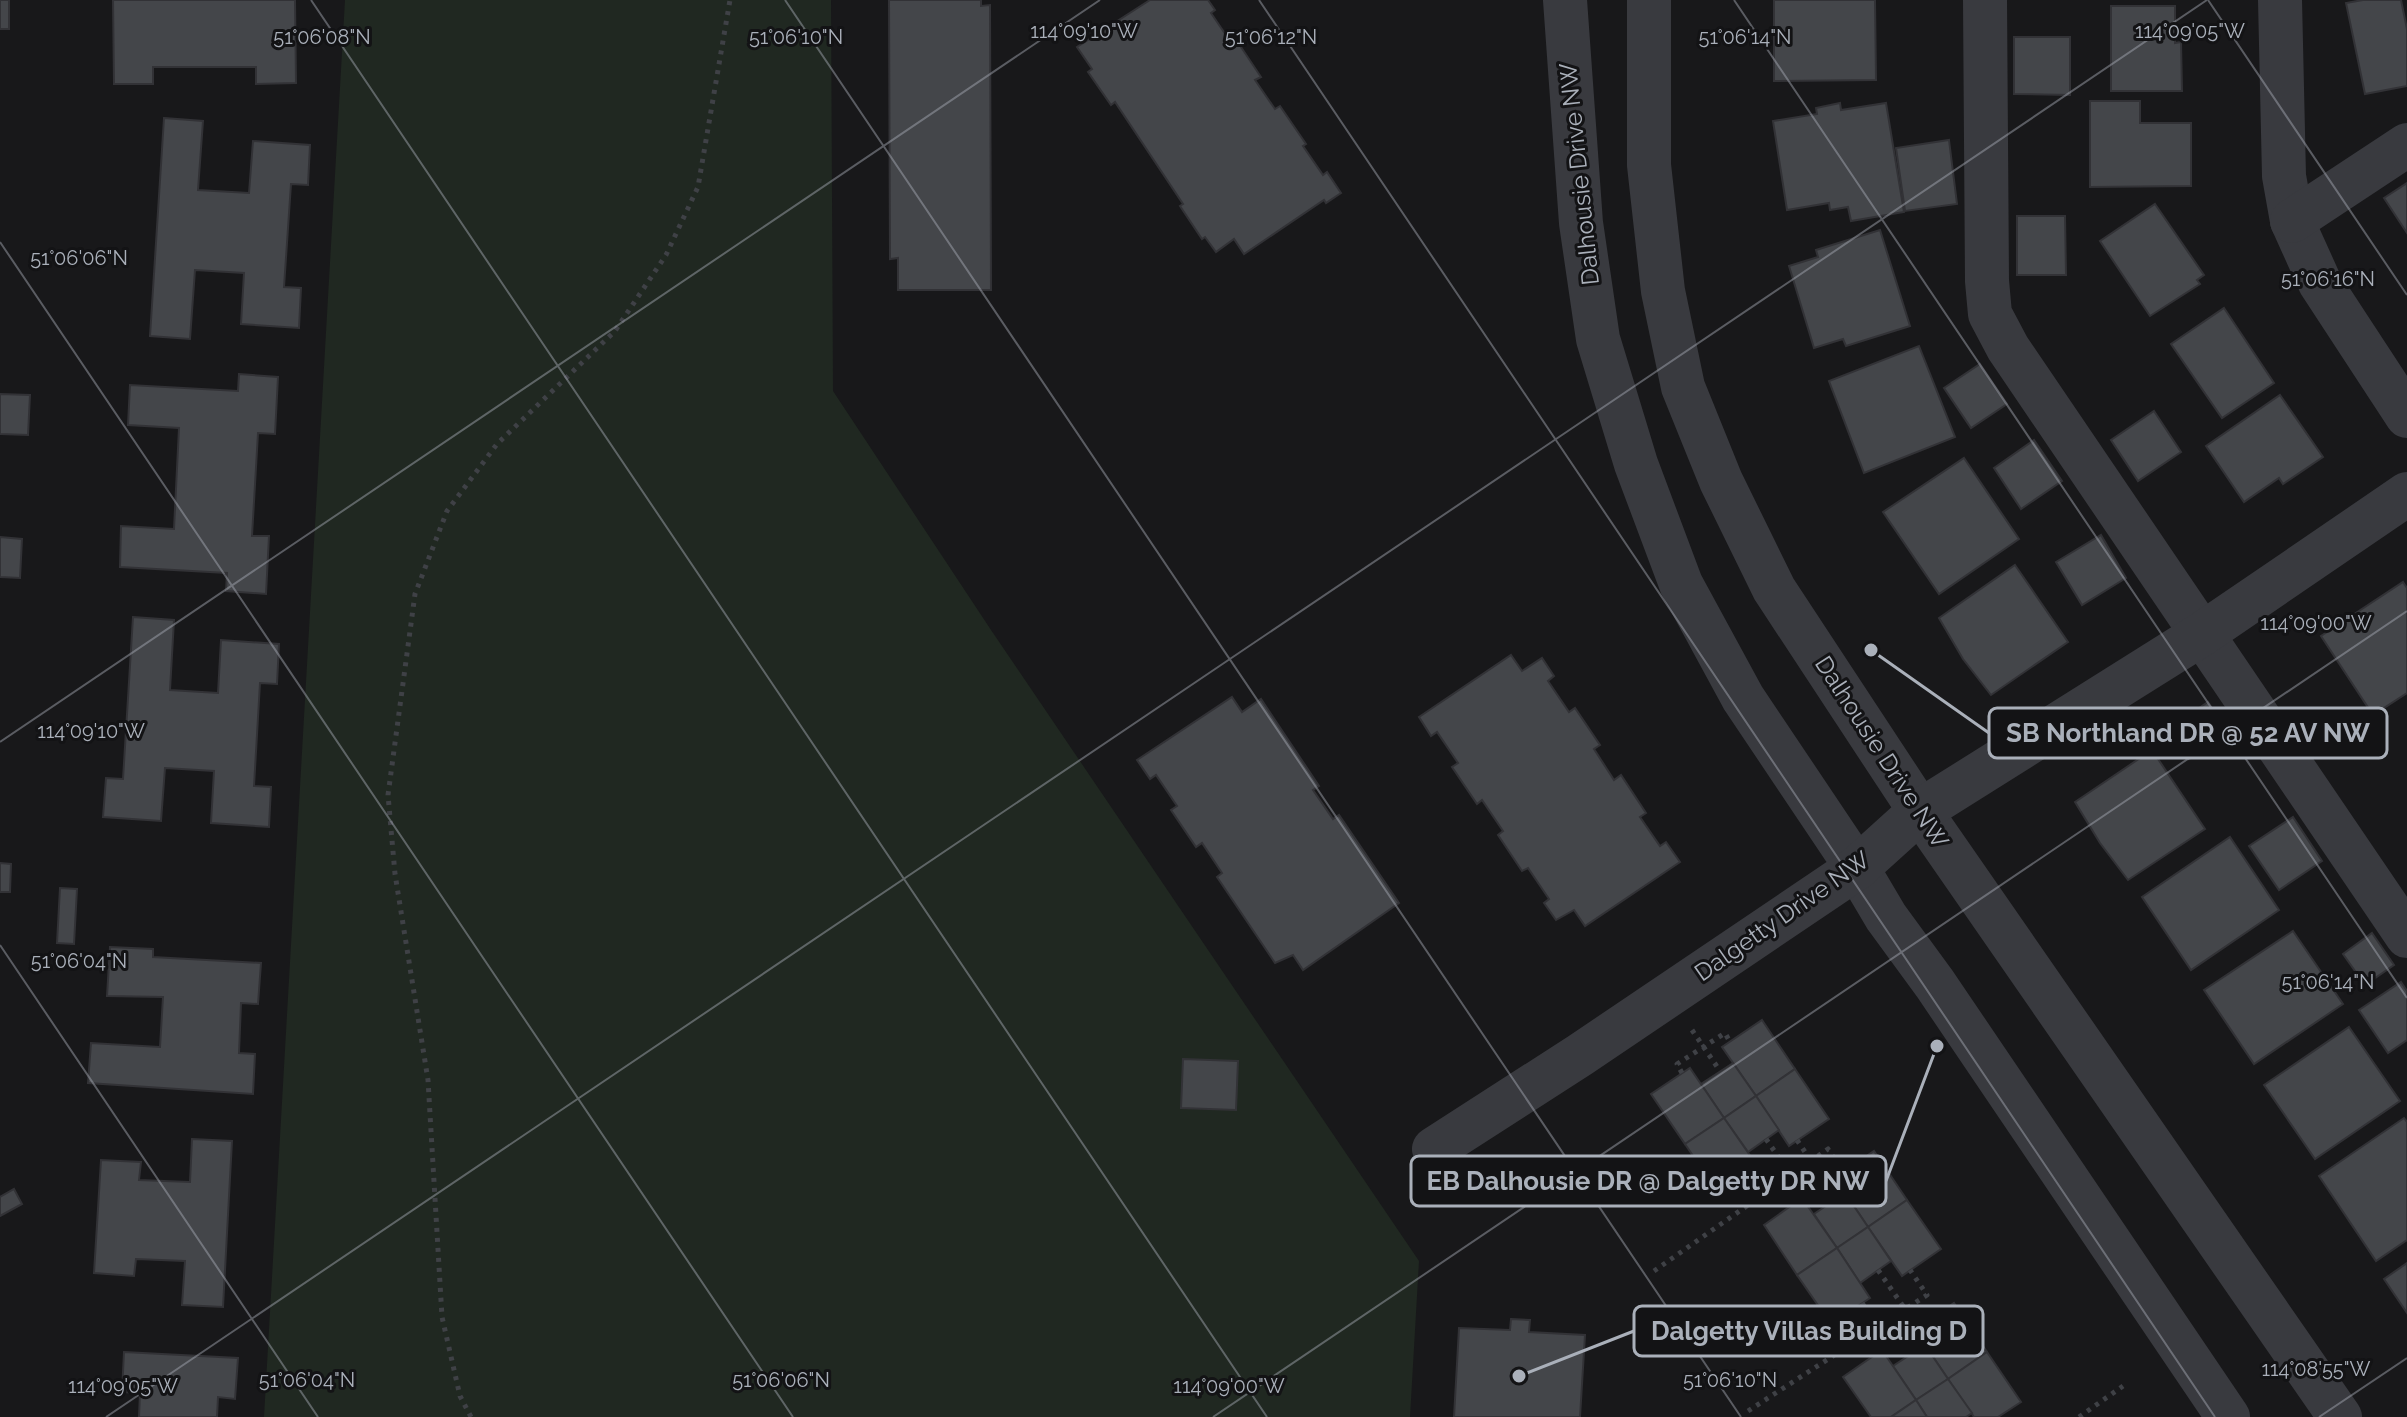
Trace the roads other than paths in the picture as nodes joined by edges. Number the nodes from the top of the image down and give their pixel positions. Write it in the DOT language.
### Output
graph roads {
  1 [pos="1565,0"];
  2 [pos="1649,0"];
  3 [pos="1985,0"];
  4 [pos="2280,0"];
  5 [pos="2407,145"];
  6 [pos="2292,221"];
  7 [pos="2407,416"];
  8 [pos="2407,494"];
  9 [pos="2202,634"];
  10 [pos="1920,811"];
  11 [pos="1857,868"];
  12 [pos="2407,936"];
  13 [pos="1434,1149"];
  14 [pos="2228,1417"];
  15 [pos="2340,1417"];
  1 -- 11 [label="street, Dalhousie Drive NW"];
  2 -- 10 [label="street, Dalhousie Drive NW"];
  3 -- 9 [label="street"];
  4 -- 6 [label="street"];
  5 -- 6 [label="street"];
  6 -- 7 [label="street"];
  8 -- 9 [label="street, Dalgetty Drive NW"];
  9 -- 10 [label="street, Dalgetty Drive NW"];
  9 -- 12 [label="street"];
  10 -- 11 [label="street, Dalgetty Drive NW"];
  10 -- 15 [label="street, Dalhousie Drive NW"];
  11 -- 13 [label="street, Dalgetty Drive NW"];
  11 -- 14 [label="street, Dalhousie Drive NW"];
}
